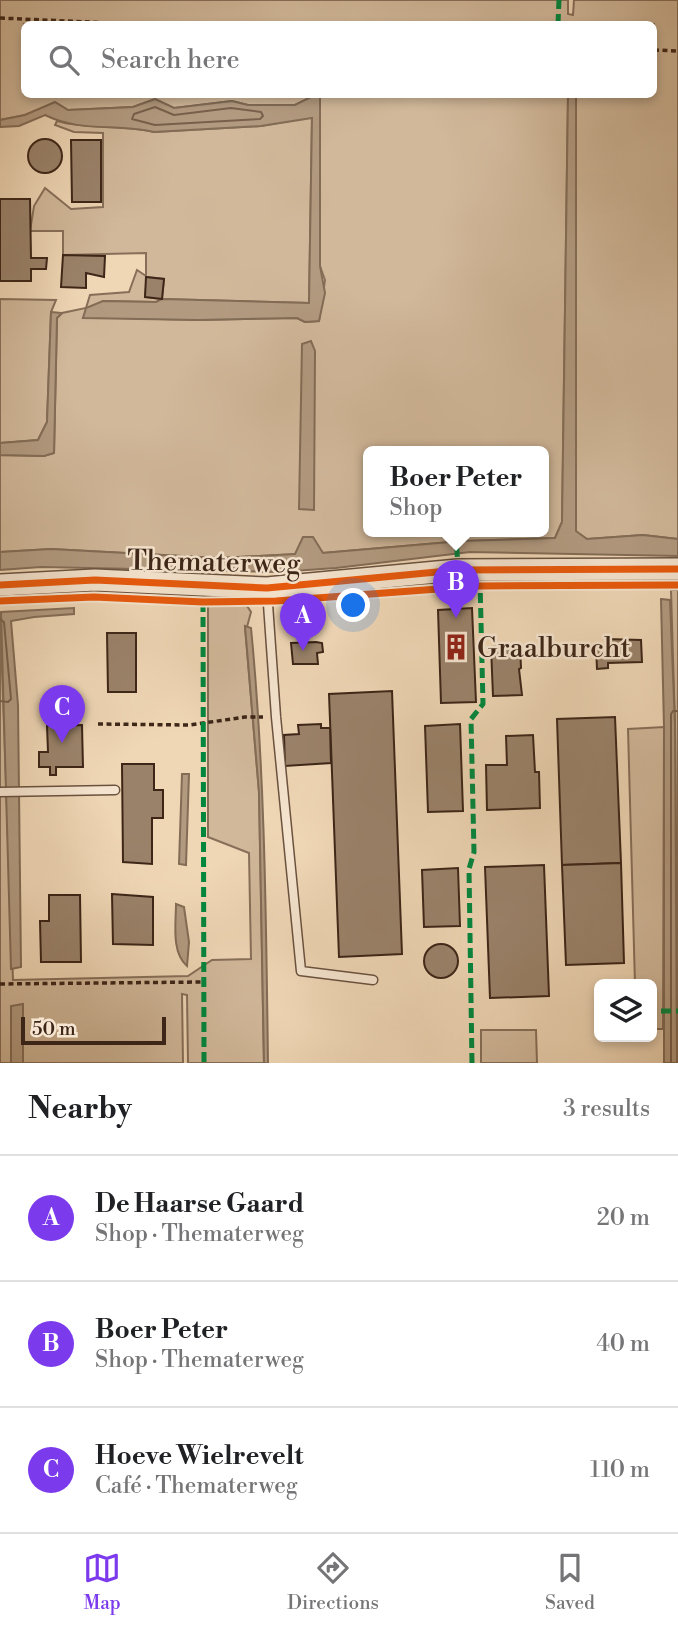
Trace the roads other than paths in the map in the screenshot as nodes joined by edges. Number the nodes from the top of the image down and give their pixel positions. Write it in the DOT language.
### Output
graph roads {
  1 [pos="678,569"];
  2 [pos="0,585"];
  3 [pos="267,588"];
  4 [pos="115,790"];
  5 [pos="1,792"];
  6 [pos="373,980"];
  1 -- 3 [label="street, Thematerweg"];
  2 -- 3 [label="street, Thematerweg"];
  3 -- 6 [label="lane"];
  4 -- 5 [label="lane"];
}
